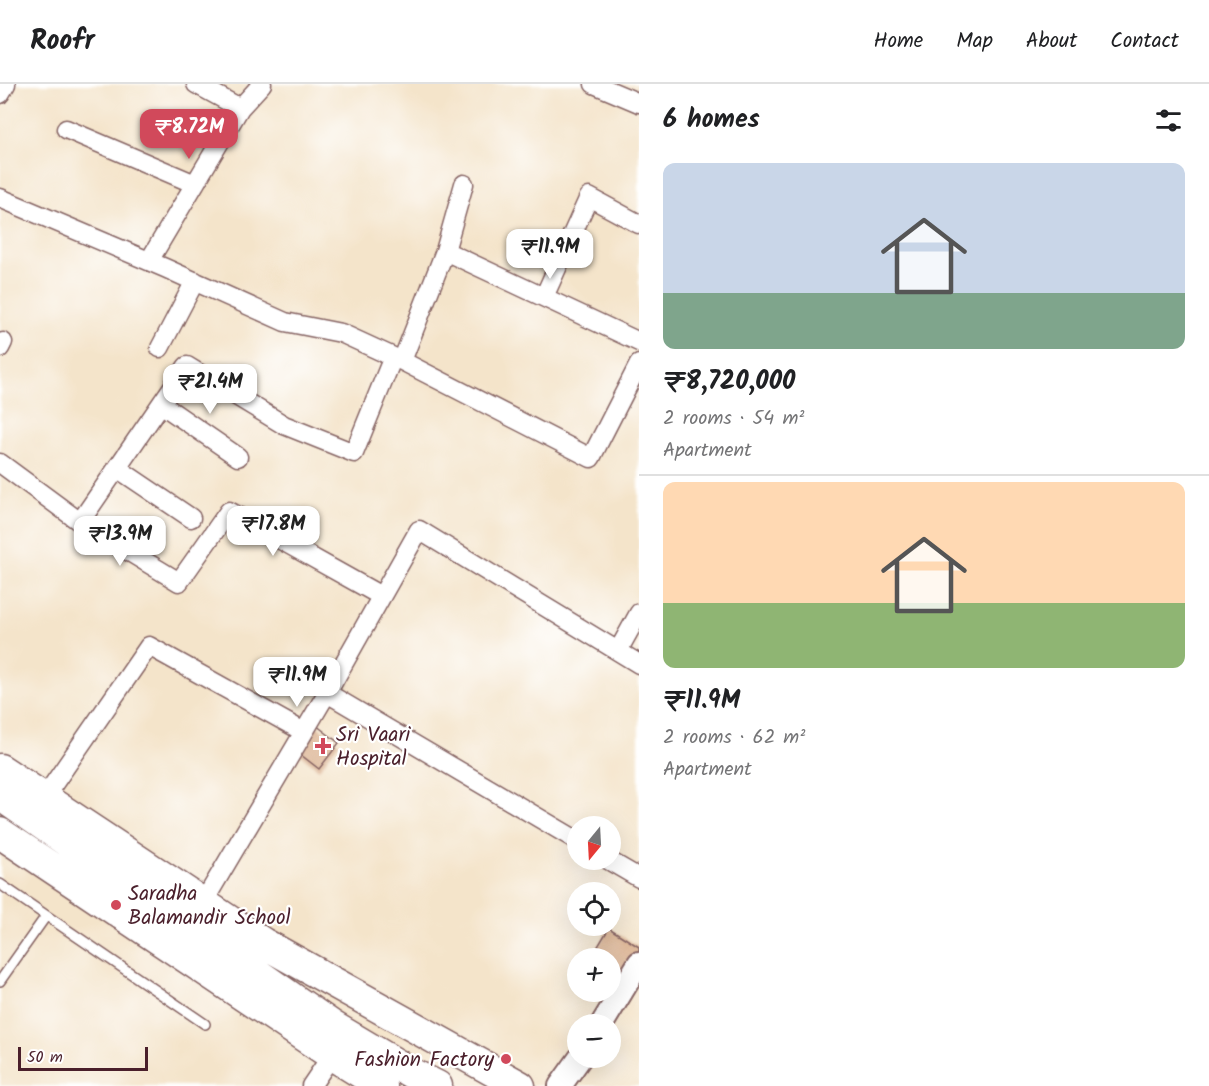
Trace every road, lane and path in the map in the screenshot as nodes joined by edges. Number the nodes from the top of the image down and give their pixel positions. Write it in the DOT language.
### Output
graph roads {
  1 [pos="6,84"];
  2 [pos="196,84"];
  3 [pos="262,84"];
  4 [pos="594,84"];
  5 [pos="0,94"];
  6 [pos="639,103"];
  7 [pos="240,108"];
  8 [pos="66,129"];
  9 [pos="195,184"];
  10 [pos="464,184"];
  11 [pos="0,198"];
  12 [pos="639,224"];
  13 [pos="445,251"];
  14 [pos="149,261"];
  15 [pos="195,281"];
  16 [pos="544,297"];
  17 [pos="639,342"];
  18 [pos="160,348"];
  19 [pos="398,359"];
  20 [pos="639,364"];
  21 [pos="161,404"];
  22 [pos="238,457"];
  23 [pos="0,463"];
  24 [pos="117,468"];
  25 [pos="191,518"];
  26 [pos="80,522"];
  27 [pos="381,596"];
  28 [pos="639,613"];
  29 [pos="618,651"];
  30 [pos="639,664"];
  31 [pos="327,693"];
  32 [pos="304,732"];
  33 [pos="0,769"];
  34 [pos="0,795"];
  35 [pos="44,798"];
  36 [pos="0,811"];
  37 [pos="0,833"];
  38 [pos="567,835"];
  39 [pos="621,868"];
  40 [pos="639,878"];
  41 [pos="0,884"];
  42 [pos="203,903"];
  43 [pos="46,916"];
  44 [pos="639,963"];
  45 [pos="0,981"];
  46 [pos="608,1014"];
  47 [pos="205,1024"];
  48 [pos="332,1055"];
  49 [pos="573,1068"];
  50 [pos="311,1086"];
  51 [pos="382,1086"];
  52 [pos="412,1086"];
  53 [pos="437,1086"];
  54 [pos="520,1086"];
  55 [pos="560,1086"];
  1 -- 5 [label="street"];
  2 -- 7 [label="street"];
  3 -- 7 [label="street"];
  4 -- 6 [label="street"];
  7 -- 9 [label="street"];
  8 -- 9 [label="street"];
  9 -- 14 [label="street"];
  10 -- 13 [label="street"];
  11 -- 14 [label="street"];
  12 -- 16 [label="street"];
  13 -- 16 [label="street"];
  13 -- 19 [label="street"];
  14 -- 15 [label="street"];
  15 -- 18 [label="street"];
  15 -- 19 [label="street"];
  16 -- 17 [label="street"];
  19 -- 20 [label="street"];
  19 -- 21 [label="street"];
  21 -- 22 [label="street"];
  21 -- 24 [label="street"];
  23 -- 26 [label="street"];
  24 -- 25 [label="street"];
  24 -- 26 [label="street"];
  26 -- 27 [label="street"];
  27 -- 29 [label="street"];
  27 -- 31 [label="street"];
  28 -- 29 [label="street"];
  29 -- 30 [label="street"];
  31 -- 32 [label="street"];
  31 -- 38 [label="street"];
  32 -- 35 [label="street"];
  32 -- 42 [label="street"];
  33 -- 35 [label="main road"];
  34 -- 53 [label="main road"];
  35 -- 42 [label="main road"];
  36 -- 52 [label="main road"];
  37 -- 48 [label="main road"];
  39 -- 40 [label="street"];
  41 -- 43 [label="lane"];
  42 -- 54 [label="main road"];
  43 -- 45 [label="lane"];
  43 -- 47 [label="lane"];
  44 -- 46 [label="street"];
  48 -- 50 [label="street"];
  48 -- 51 [label="main road"];
  49 -- 55 [label="street"];
}
